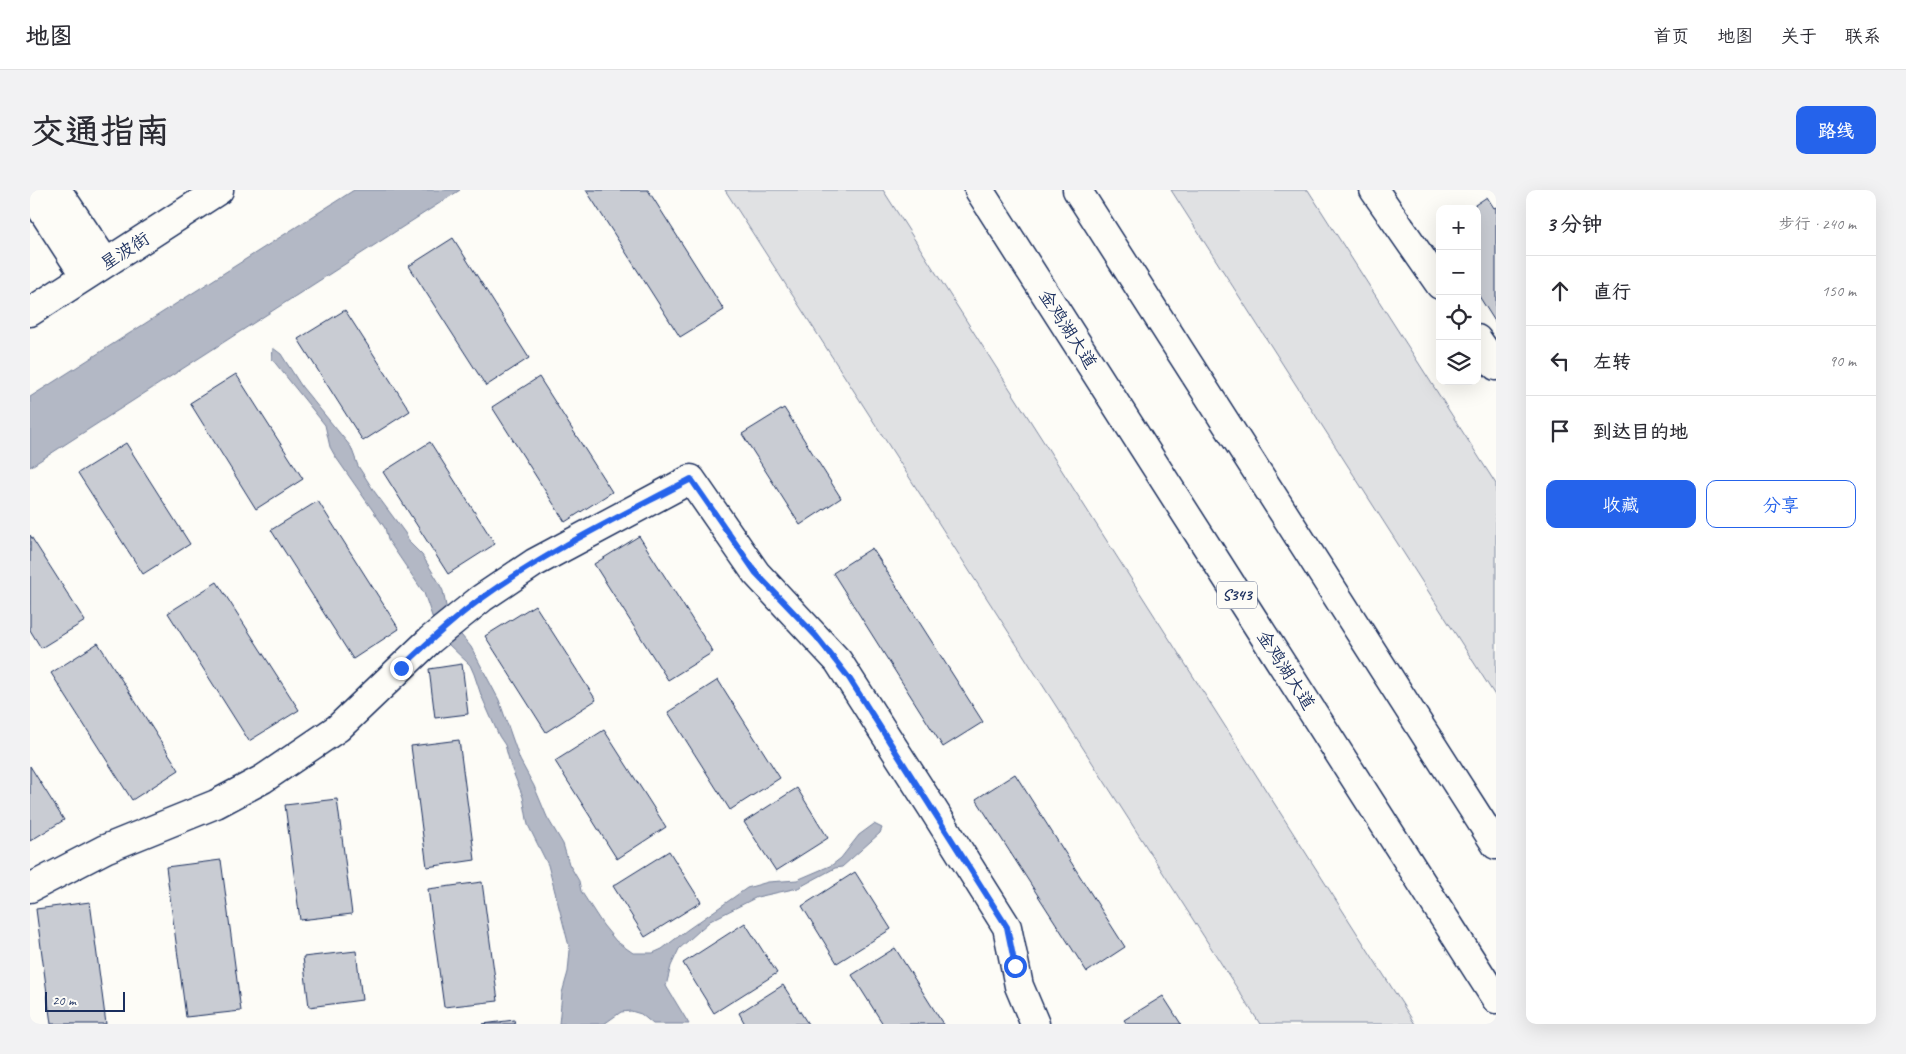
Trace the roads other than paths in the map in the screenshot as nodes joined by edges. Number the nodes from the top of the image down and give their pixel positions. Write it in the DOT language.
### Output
graph roads {
  1 [pos="35,190"];
  2 [pos="57,190"];
  3 [pos="219,190"];
  4 [pos="979,190"];
  5 [pos="1077,190"];
  6 [pos="1374,190"];
  7 [pos="95,270"];
  8 [pos="1436,279"];
  9 [pos="30,312"];
  10 [pos="1478,340"];
  11 [pos="1496,366"];
  12 [pos="1496,844"];
  13 [pos="30,888"];
  14 [pos="1496,999"];
  15 [pos="1035,1024"];
  1 -- 7 [label="street"];
  2 -- 7 [label="street"];
  3 -- 7 [label="street, 星波街"];
  4 -- 14 [label="street, 金鸡湖大道 / S343"];
  5 -- 12 [label="street"];
  6 -- 8 [label="street"];
  7 -- 9 [label="street, 星波街"];
  10 -- 11 [label="street"];
  13 -- 15 [label="street"];
}
